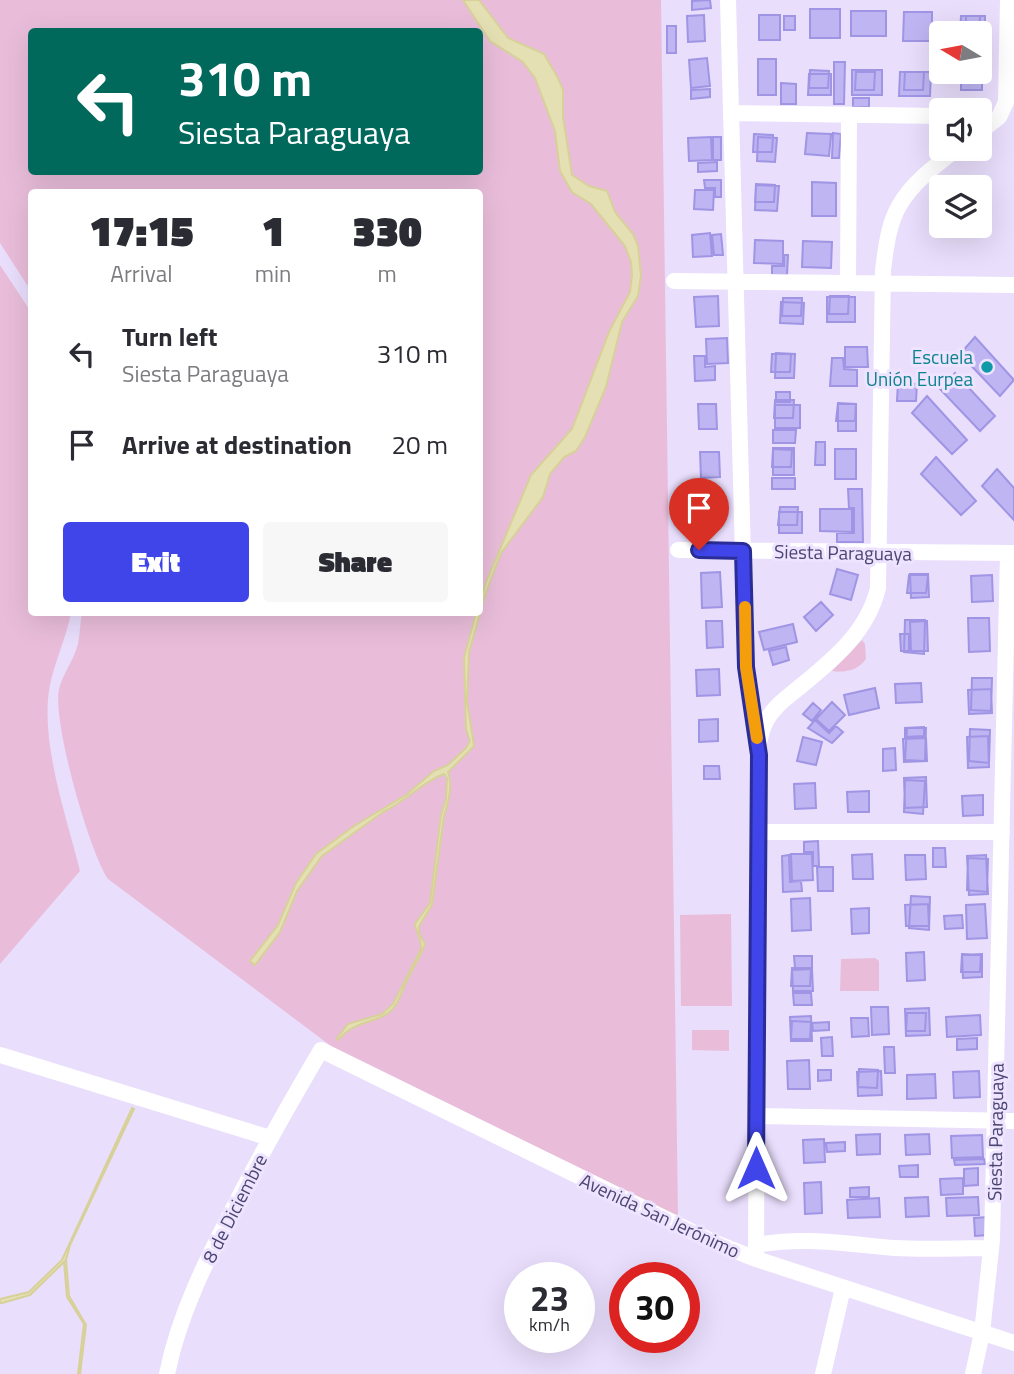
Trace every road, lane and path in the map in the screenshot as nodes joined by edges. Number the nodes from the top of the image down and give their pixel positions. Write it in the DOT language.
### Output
graph roads {
  1 [pos="728,0"];
  2 [pos="1008,0"];
  3 [pos="731,113"];
  4 [pos="849,115"];
  5 [pos="929,116"];
  6 [pos="1006,117"];
  7 [pos="942,161"];
  8 [pos="674,281"];
  9 [pos="736,282"];
  10 [pos="848,283"];
  11 [pos="883,283"];
  12 [pos="1014,285"];
  13 [pos="678,550"];
  14 [pos="743,551"];
  15 [pos="879,552"];
  16 [pos="1011,553"];
  17 [pos="758,747"];
  18 [pos="758,832"];
  19 [pos="1002,832"];
  20 [pos="321,1050"];
  21 [pos="0,1055"];
  22 [pos="757,1116"];
  23 [pos="995,1120"];
  24 [pos="1014,1121"];
  25 [pos="270,1138"];
  26 [pos="991,1248"];
  27 [pos="756,1252"];
  28 [pos="843,1288"];
  29 [pos="982,1333"];
  30 [pos="1014,1343"];
  31 [pos="167,1374"];
  32 [pos="823,1374"];
  33 [pos="973,1374"];
  1 -- 3 [label="street"];
  2 -- 6 [label="street"];
  3 -- 4 [label="street"];
  3 -- 9 [label="street"];
  4 -- 5 [label="street"];
  4 -- 10 [label="street"];
  7 -- 11 [label="street"];
  8 -- 9 [label="street"];
  9 -- 10 [label="street"];
  9 -- 14 [label="street"];
  10 -- 11 [label="street"];
  11 -- 12 [label="street"];
  11 -- 15 [label="street"];
  13 -- 14 [label="street, Siesta Paraguaya"];
  14 -- 15 [label="street, Siesta Paraguaya"];
  14 -- 17 [label="street"];
  15 -- 16 [label="street, Siesta Paraguaya"];
  15 -- 17 [label="street"];
  16 -- 19 [label="street, Siesta Paraguaya"];
  17 -- 18 [label="street"];
  18 -- 19 [label="street"];
  18 -- 22 [label="street"];
  19 -- 23 [label="street, Siesta Paraguaya"];
  20 -- 25 [label="street, 8 de Diciembre"];
  20 -- 27 [label="street, Avenida San Jerónimo"];
  21 -- 25 [label="street"];
  22 -- 23 [label="street"];
  22 -- 27 [label="street"];
  23 -- 24 [label="street"];
  23 -- 26 [label="street, Siesta Paraguaya"];
  25 -- 31 [label="street, 8 de Diciembre"];
  26 -- 27 [label="street"];
  26 -- 29 [label="street, Siesta Paraguaya"];
  27 -- 28 [label="street, Avenida San Jerónimo"];
  28 -- 29 [label="street, Avenida San Jerónimo"];
  28 -- 32 [label="street"];
  29 -- 30 [label="street, Avenida San Jerónimo"];
  29 -- 33 [label="street, Siesta Paraguaya"];
}
